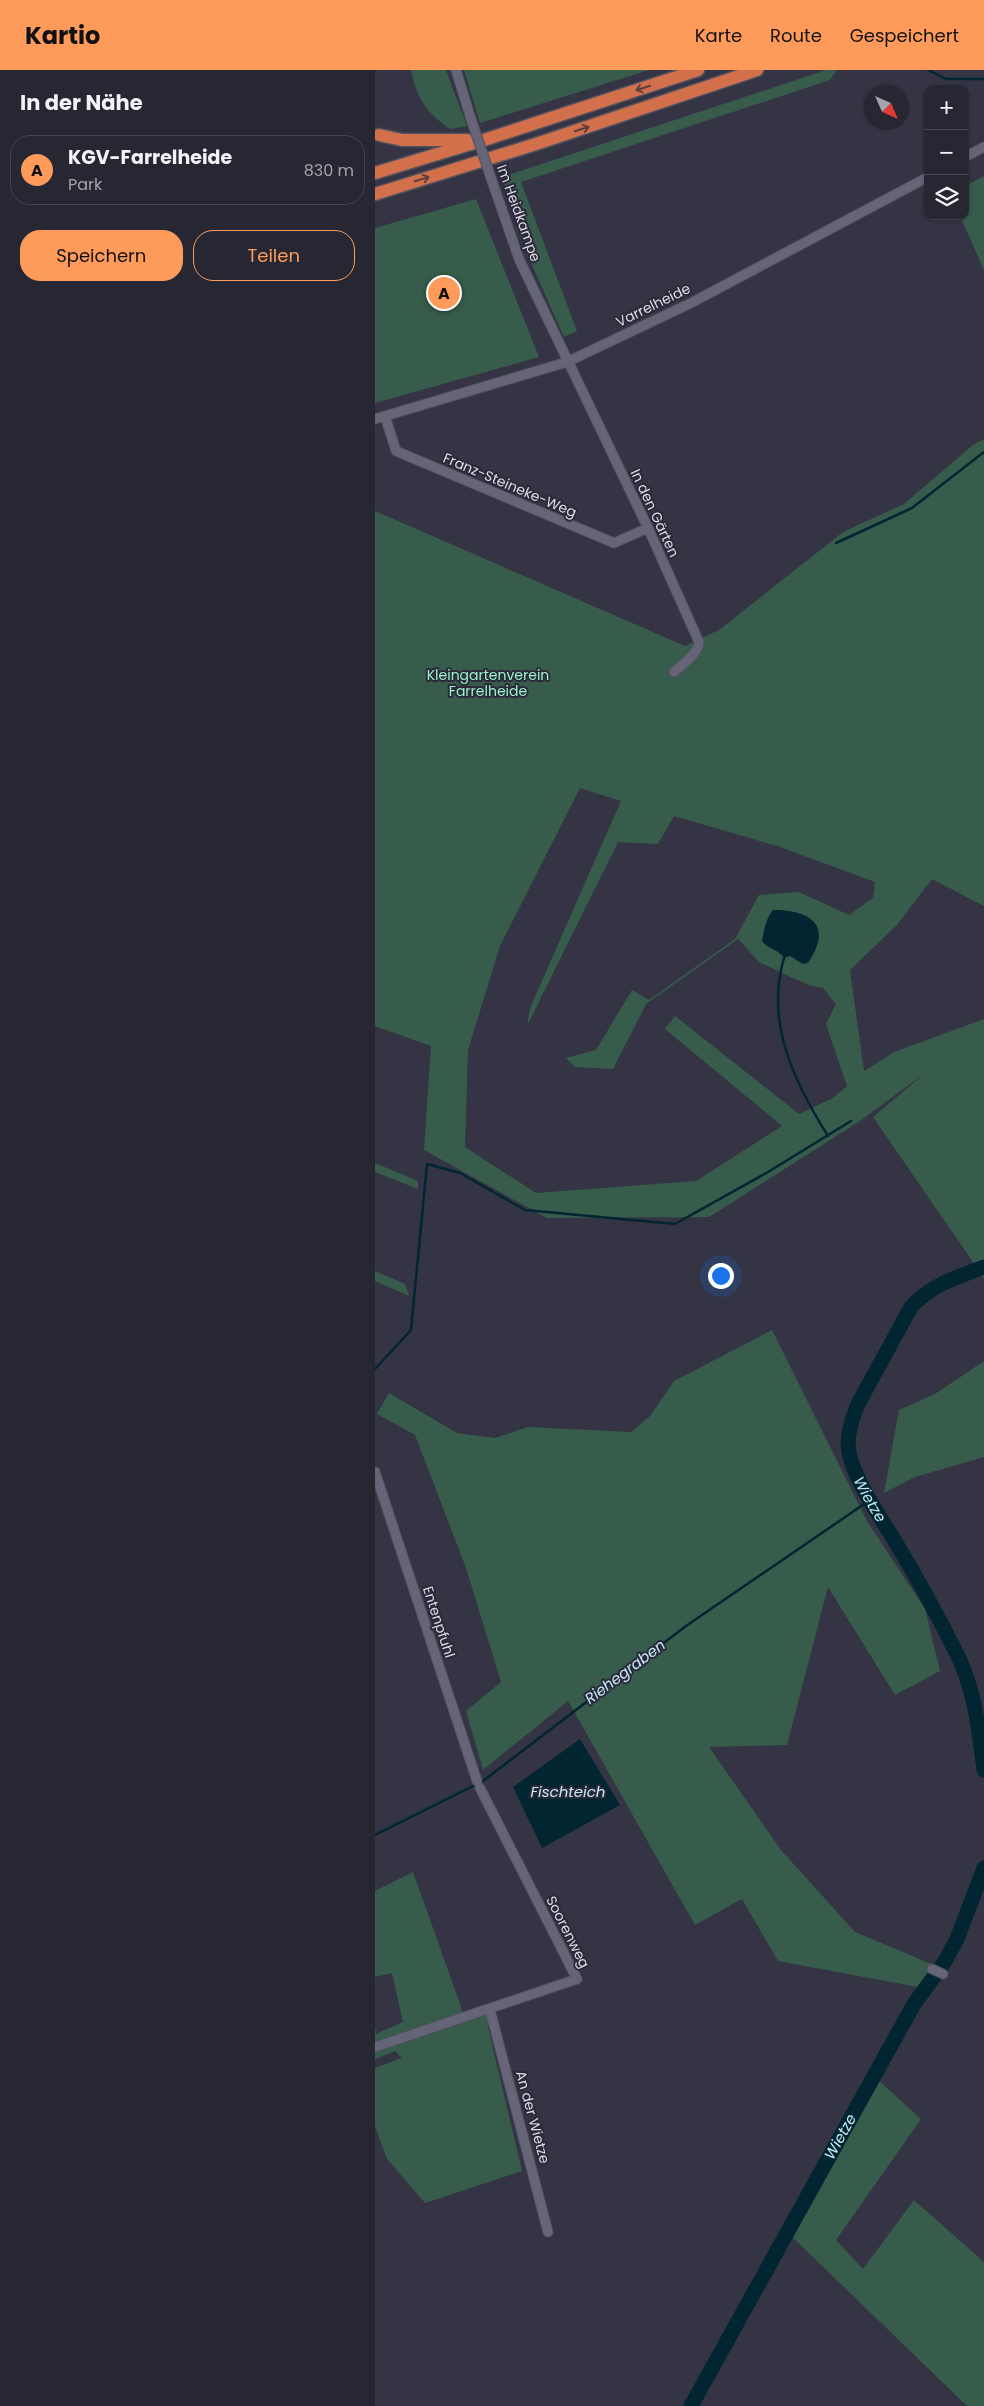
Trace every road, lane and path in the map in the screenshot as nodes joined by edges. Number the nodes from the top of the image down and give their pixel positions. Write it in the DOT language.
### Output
graph roads {
  1 [pos="456,70"];
  2 [pos="698,70"];
  3 [pos="757,70"];
  4 [pos="379,135"];
  5 [pos="487,139"];
  6 [pos="984,147"];
  7 [pos="969,155"];
  8 [pos="375,173"];
  9 [pos="924,179"];
  10 [pos="375,194"];
  11 [pos="567,362"];
  12 [pos="385,416"];
  13 [pos="375,418"];
  14 [pos="648,528"];
  15 [pos="674,672"];
  16 [pos="375,1472"];
  17 [pos="478,1784"];
  18 [pos="932,1969"];
  19 [pos="943,1974"];
  20 [pos="490,2010"];
  21 [pos="375,2047"];
  22 [pos="549,2232"];
  1 -- 11 [label="street, Im Heidkampe, bridge"];
  2 -- 5 [label="highway, one-way"];
  10 -- 3 [label="highway, one-way"];
  4 -- 5 [label="highway"];
  5 -- 8 [label="highway"];
  6 -- 7 [label="street"];
  9 -- 11 [label="street, Varrelheide"];
  11 -- 12 [label="street, Varrelheide"];
  11 -- 14 [label="street, In den Gärten"];
  12 -- 13 [label="street, Varrelheide"];
  12 -- 14 [label="street, Franz-Steineke-Weg"];
  14 -- 15 [label="street, In den Gärten"];
  16 -- 17 [label="street, Entenpfuhl"];
  17 -- 20 [label="street, Soorenweg"];
  18 -- 19 [label="street"];
  20 -- 21 [label="street, Soorenweg"];
  20 -- 22 [label="street, An der Wietze"];
}
